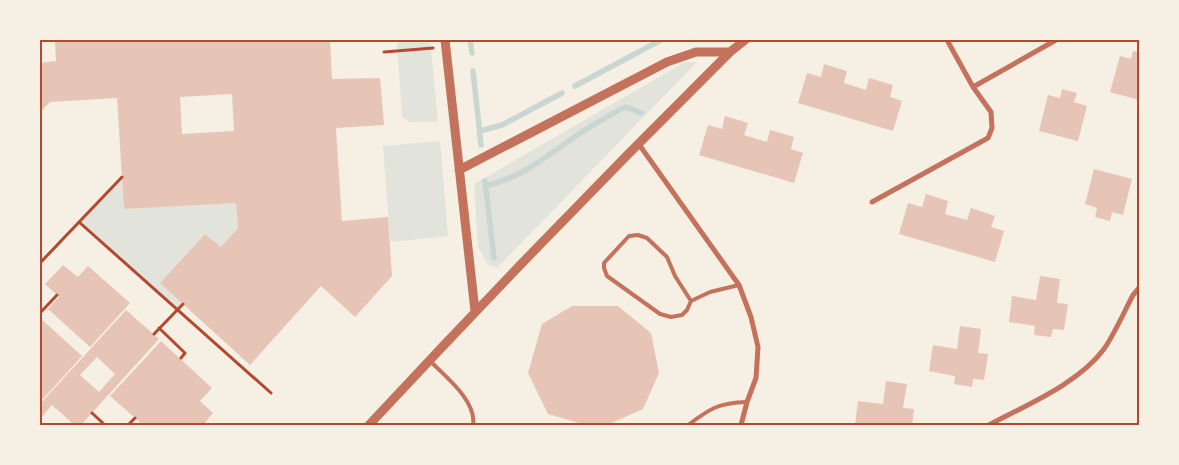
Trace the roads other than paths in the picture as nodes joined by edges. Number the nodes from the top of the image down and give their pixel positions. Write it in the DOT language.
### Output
graph roads {
  1 [pos="745,40"];
  2 [pos="947,40"];
  3 [pos="1056,40"];
  4 [pos="445,43"];
  5 [pos="730,52"];
  6 [pos="972,87"];
  7 [pos="638,143"];
  8 [pos="459,170"];
  9 [pos="872,202"];
  10 [pos="739,284"];
  11 [pos="1139,288"];
  12 [pos="691,301"];
  13 [pos="475,311"];
  14 [pos="429,360"];
  15 [pos="747,402"];
  16 [pos="369,425"];
  17 [pos="472,425"];
  18 [pos="688,425"];
  19 [pos="741,425"];
  20 [pos="988,425"];
  1 -- 5 [label="street"];
  2 -- 6 [label="street"];
  3 -- 6 [label="street"];
  4 -- 8 [label="street"];
  5 -- 7 [label="street"];
  5 -- 8 [label="street"];
  6 -- 9 [label="street"];
  7 -- 10 [label="street"];
  7 -- 13 [label="street"];
  8 -- 13 [label="street"];
  10 -- 12 [label="lane"];
  10 -- 15 [label="street"];
  11 -- 20 [label="street"];
  12 -- 12 [label="lane"];
  13 -- 14 [label="street"];
  14 -- 16 [label="street"];
  14 -- 17 [label="lane"];
  15 -- 18 [label="lane"];
  15 -- 19 [label="street"];
}
